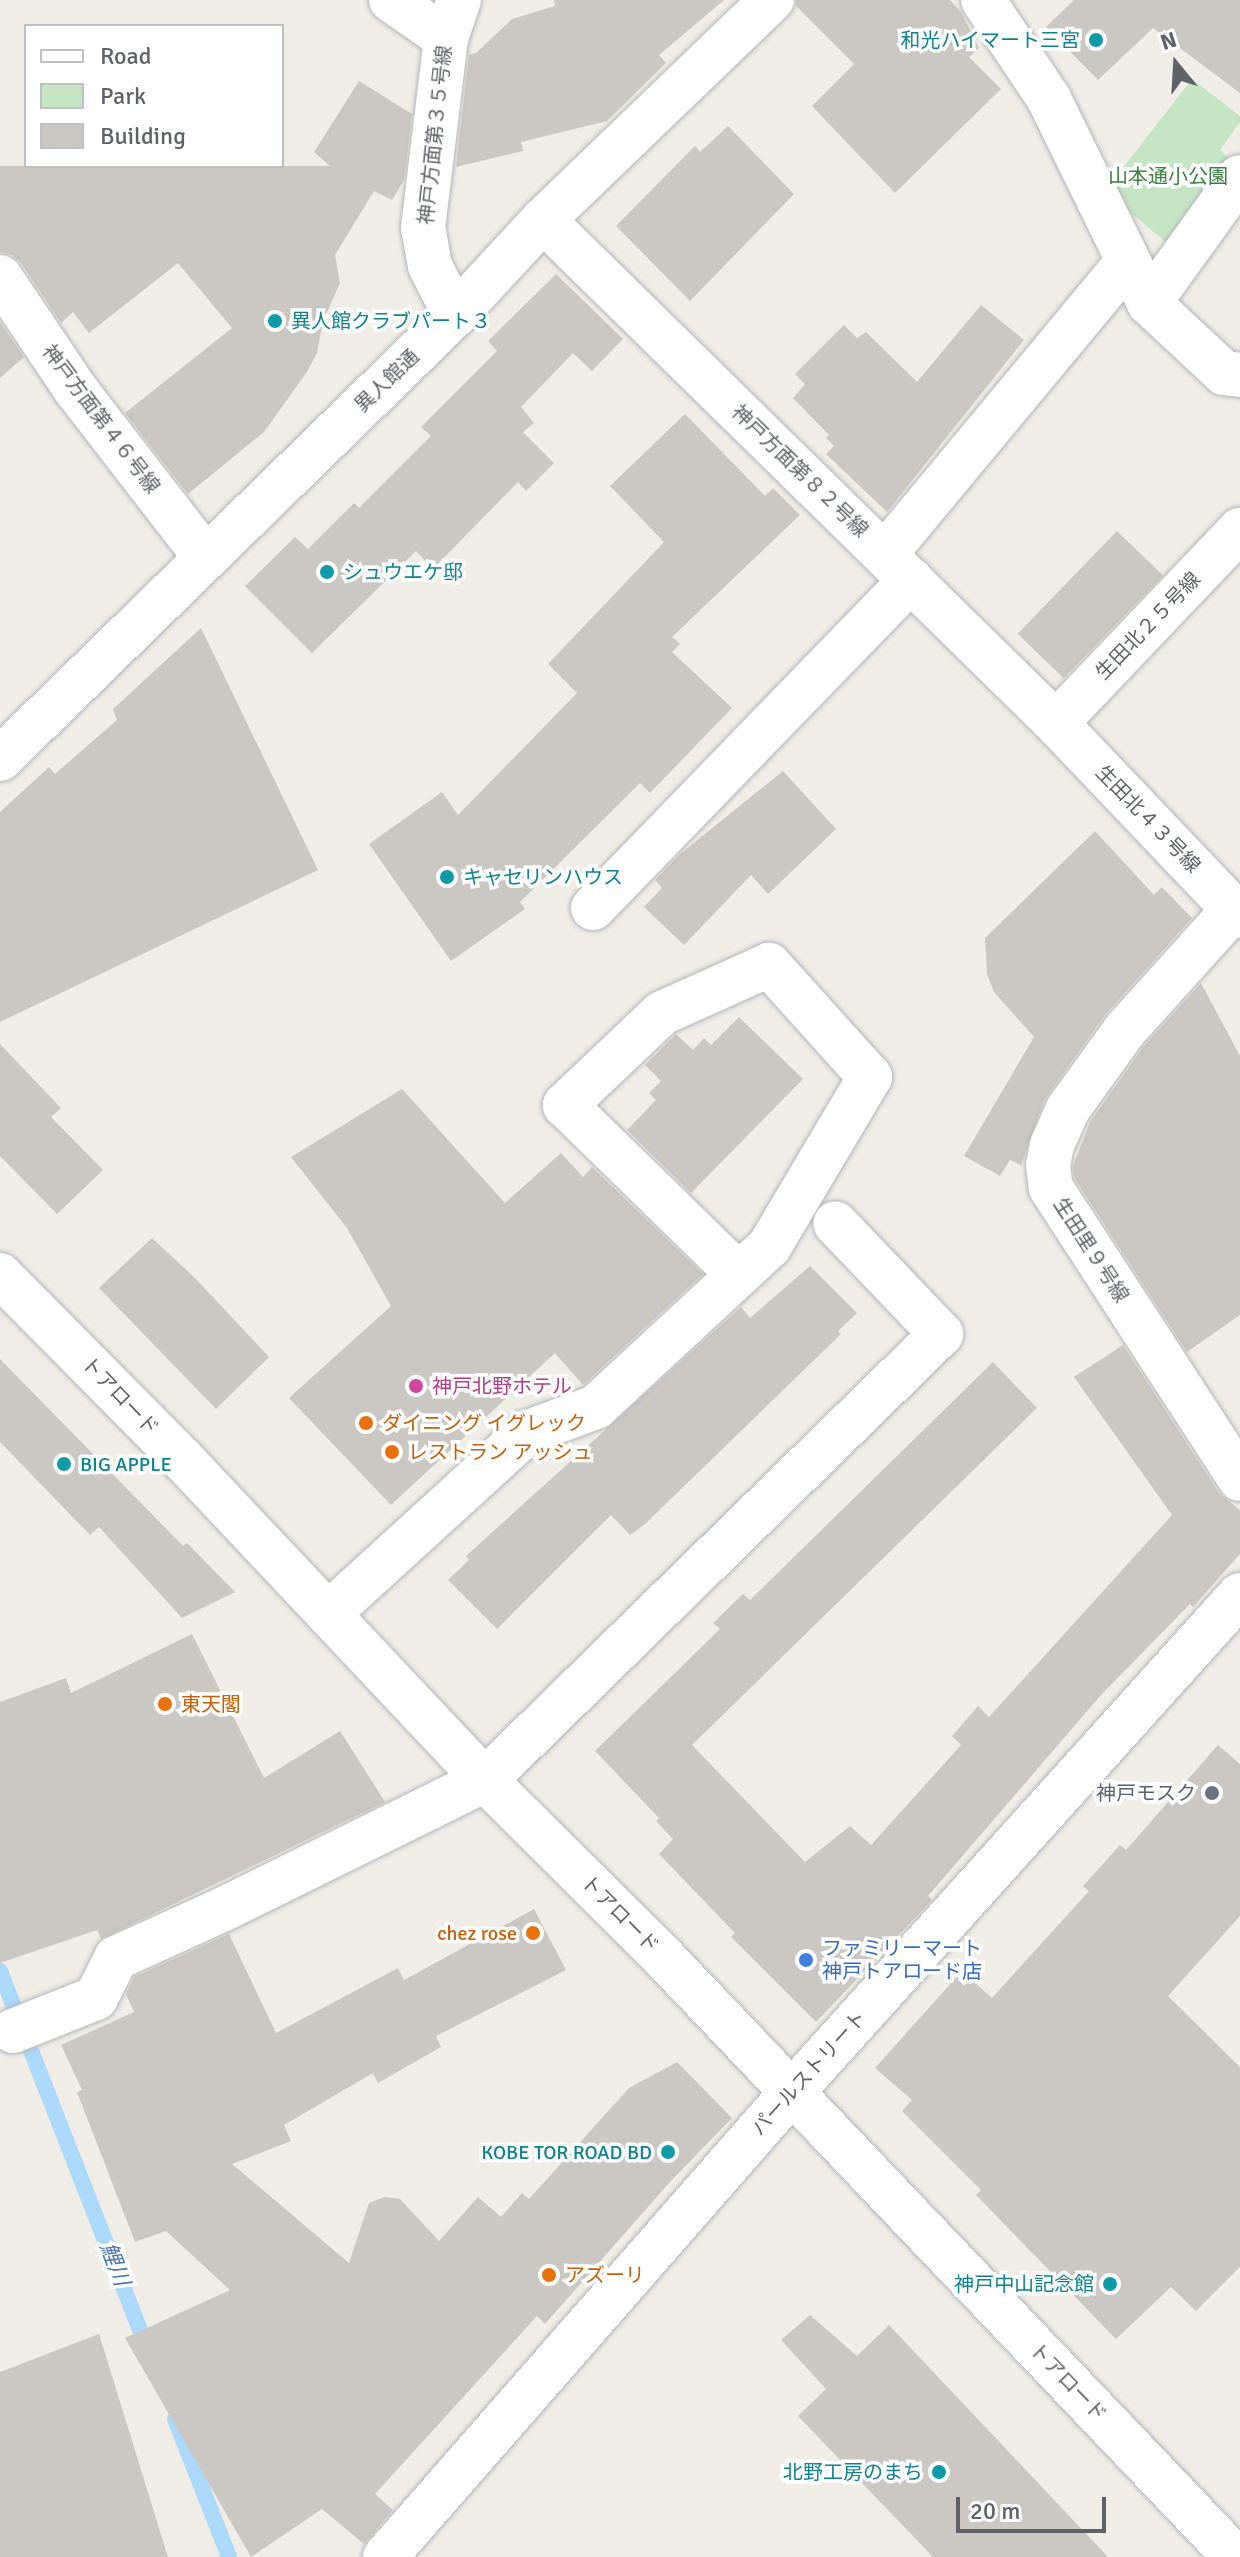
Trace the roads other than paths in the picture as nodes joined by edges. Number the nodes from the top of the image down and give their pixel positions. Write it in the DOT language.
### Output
graph roads {
  1 [pos="391,0"];
  2 [pos="772,0"];
  3 [pos="983,0"];
  4 [pos="452,19"];
  5 [pos="1240,177"];
  6 [pos="543,220"];
  7 [pos="1127,262"];
  8 [pos="0,277"];
  9 [pos="1149,303"];
  10 [pos="455,315"];
  11 [pos="1240,375"];
  12 [pos="1240,530"];
  13 [pos="206,558"];
  14 [pos="898,567"];
  15 [pos="1056,723"];
  16 [pos="0,759"];
  17 [pos="593,908"];
  18 [pos="1237,912"];
  19 [pos="835,1223"];
  20 [pos="0,1275"];
  21 [pos="739,1275"];
  22 [pos="1240,1479"];
  23 [pos="1240,1595"];
  24 [pos="328,1614"];
  25 [pos="485,1780"];
  26 [pos="15,2030"];
  27 [pos="792,2092"];
  28 [pos="385,2557"];
  29 [pos="1235,2557"];
  1 -- 4 [label="street"];
  2 -- 6 [label="street, 異人館通"];
  3 -- 7 [label="street"];
  4 -- 10 [label="street, 神戸方面第３５号線"];
  5 -- 9 [label="street"];
  6 -- 10 [label="street, 異人館通"];
  6 -- 14 [label="street, 神戸方面第８２号線"];
  7 -- 9 [label="street"];
  7 -- 14 [label="street"];
  8 -- 13 [label="street, 神戸方面第４６号線"];
  9 -- 11 [label="street"];
  10 -- 13 [label="street, 異人館通"];
  12 -- 15 [label="street, 生田北２５号線"];
  13 -- 16 [label="street, 異人館通"];
  14 -- 15 [label="street, 神戸方面第８２号線"];
  14 -- 17 [label="street"];
  15 -- 18 [label="street, 生田北４３号線"];
  18 -- 22 [label="street, 生田里９号線"];
  19 -- 25 [label="street"];
  20 -- 24 [label="street, トアロード"];
  21 -- 21 [label="street"];
  21 -- 24 [label="street"];
  23 -- 27 [label="street, パールストリート"];
  24 -- 25 [label="street, トアロード"];
  25 -- 26 [label="street"];
  25 -- 27 [label="street, トアロード"];
  27 -- 28 [label="street, パールストリート"];
  27 -- 29 [label="street, トアロード"];
}
